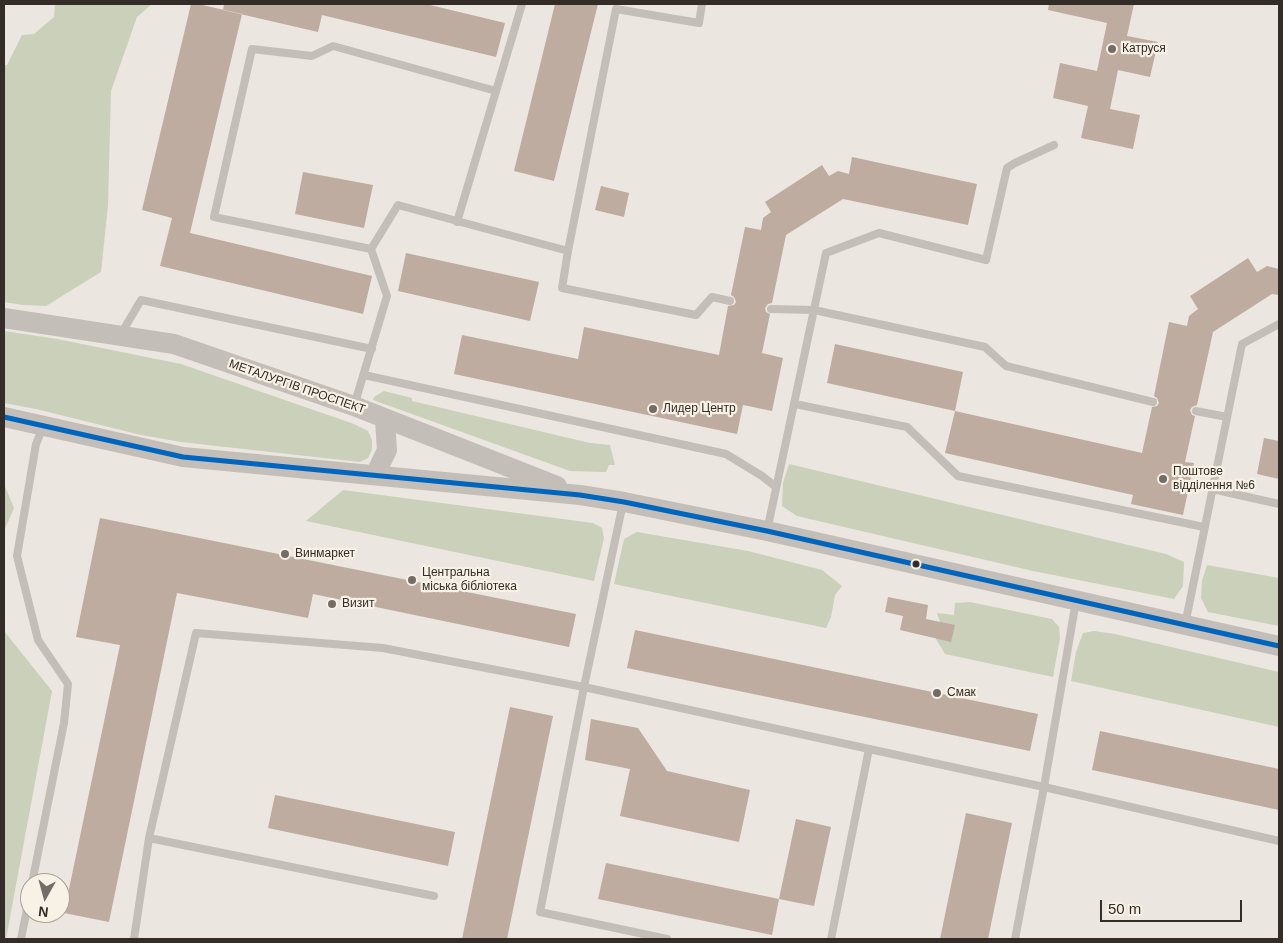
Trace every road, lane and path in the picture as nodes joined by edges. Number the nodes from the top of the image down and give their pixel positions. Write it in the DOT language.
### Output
graph roads {
  1 [pos="522,4"];
  2 [pos="702,4"];
  3 [pos="496,92"];
  4 [pos="1054,145"];
  5 [pos="457,222"];
  6 [pos="371,249"];
  7 [pos="568,252"];
  8 [pos="730,301"];
  9 [pos="771,309"];
  10 [pos="814,310"];
  11 [pos="4,318"];
  12 [pos="1279,324"];
  13 [pos="120,336"];
  14 [pos="372,349"];
  15 [pos="364,375"];
  16 [pos="1153,402"];
  17 [pos="795,404"];
  18 [pos="354,406"];
  19 [pos="1196,411"];
  20 [pos="4,417"];
  21 [pos="1227,417"];
  22 [pos="385,420"];
  23 [pos="43,425"];
  24 [pos="375,475"];
  25 [pos="776,487"];
  26 [pos="1212,489"];
  27 [pos="580,495"];
  28 [pos="624,502"];
  29 [pos="1279,504"];
  30 [pos="1204,527"];
  31 [pos="767,531"];
  32 [pos="1076,601"];
  33 [pos="1185,626"];
  34 [pos="1279,646"];
  35 [pos="584,687"];
  36 [pos="869,749"];
  37 [pos="1044,787"];
  38 [pos="149,838"];
  39 [pos="1279,841"];
  40 [pos="34,873"];
  41 [pos="434,896"];
  42 [pos="24,923"];
  43 [pos="21,939"];
  44 [pos="134,939"];
  45 [pos="667,939"];
  46 [pos="831,939"];
  47 [pos="1015,939"];
  1 -- 3 [label="lane"];
  2 -- 7 [label="lane"];
  3 -- 5 [label="lane"];
  3 -- 6 [label="lane"];
  4 -- 10 [label="lane"];
  5 -- 6 [label="lane"];
  5 -- 7 [label="lane"];
  6 -- 14 [label="lane"];
  7 -- 8 [label="lane"];
  9 -- 10 [label="lane"];
  10 -- 16 [label="lane"];
  10 -- 17 [label="lane"];
  11 -- 13 [label="street, МЕТАЛУРГІВ ПРОСПЕКТ"];
  12 -- 21 [label="lane"];
  13 -- 14 [label="lane"];
  13 -- 18 [label="street, МЕТАЛУРГІВ ПРОСПЕКТ"];
  14 -- 15 [label="lane"];
  15 -- 18 [label="lane"];
  15 -- 25 [label="lane"];
  17 -- 25 [label="lane"];
  17 -- 30 [label="lane"];
  18 -- 22 [label="street, МЕТАЛУРГІВ ПРОСПЕКТ"];
  19 -- 21 [label="lane"];
  20 -- 23 [label="street, МЕТАЛУРГІВ ПРОСПЕКТ"];
  21 -- 26 [label="lane"];
  22 -- 24 [label="street"];
  22 -- 27 [label="street, МЕТАЛУРГІВ ПРОСПЕКТ"];
  23 -- 24 [label="street, МЕТАЛУРГІВ ПРОСПЕКТ"];
  23 -- 40 [label="lane"];
  24 -- 27 [label="street, МЕТАЛУРГІВ ПРОСПЕКТ"];
  25 -- 31 [label="lane"];
  26 -- 29 [label="lane"];
  26 -- 30 [label="lane"];
  27 -- 28 [label="street, МЕТАЛУРГІВ ПРОСПЕКТ"];
  28 -- 31 [label="street, МЕТАЛУРГІВ ПРОСПЕКТ"];
  28 -- 35 [label="lane"];
  30 -- 33 [label="lane"];
  31 -- 32 [label="street, МЕТАЛУРГІВ ПРОСПЕКТ"];
  32 -- 33 [label="street, МЕТАЛУРГІВ ПРОСПЕКТ"];
  32 -- 37 [label="lane"];
  33 -- 34 [label="street, МЕТАЛУРГІВ ПРОСПЕКТ"];
  35 -- 36 [label="lane"];
  35 -- 38 [label="lane"];
  35 -- 45 [label="lane"];
  36 -- 37 [label="lane"];
  36 -- 46 [label="lane"];
  37 -- 39 [label="lane"];
  37 -- 47 [label="lane"];
  38 -- 41 [label="lane"];
  38 -- 44 [label="lane"];
  42 -- 43 [label="lane"];
}
